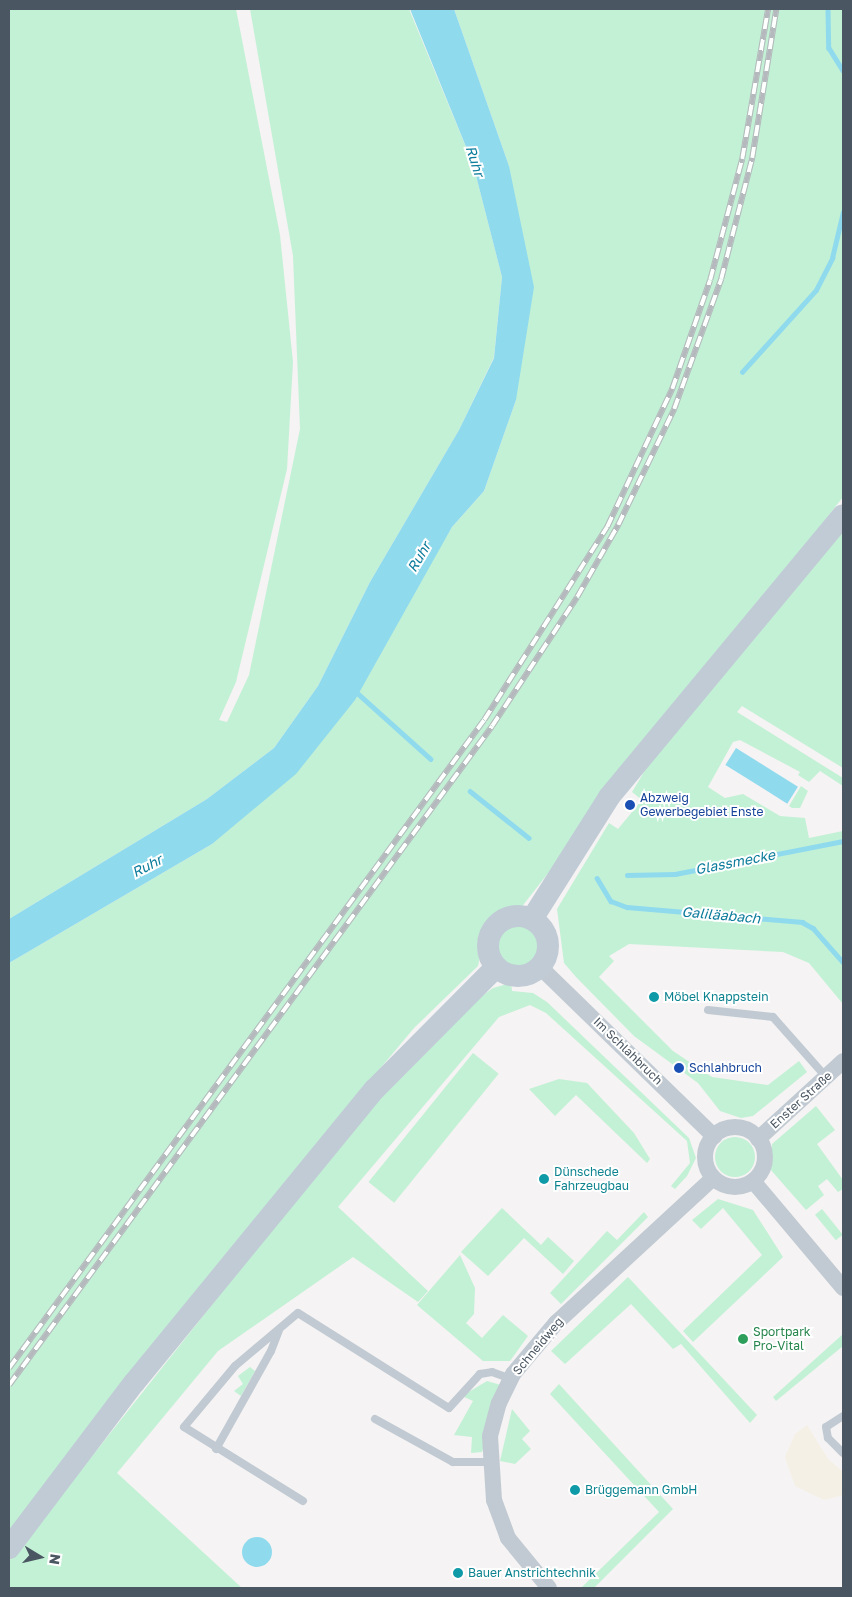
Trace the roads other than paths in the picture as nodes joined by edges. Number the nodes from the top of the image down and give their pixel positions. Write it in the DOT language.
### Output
graph roads {
  1 [pos="843,515"];
  2 [pos="532,919"];
  3 [pos="496,967"];
  4 [pos="540,967"];
  5 [pos="708,1010"];
  6 [pos="843,1061"];
  7 [pos="826,1076"];
  8 [pos="714,1136"];
  9 [pos="758,1139"];
  10 [pos="713,1178"];
  11 [pos="753,1181"];
  12 [pos="843,1288"];
  13 [pos="279,1329"];
  14 [pos="511,1379"];
  15 [pos="843,1416"];
  16 [pos="375,1419"];
  17 [pos="216,1449"];
  18 [pos="843,1453"];
  19 [pos="490,1462"];
  20 [pos="303,1500"];
  21 [pos="9,1548"];
  22 [pos="549,1588"];
  1 -- 2 [label="main road"];
  2 -- 3 [label="main road"];
  2 -- 4 [label="main road"];
  3 -- 4 [label="main road"];
  3 -- 21 [label="main road"];
  4 -- 8 [label="street, Im Schlahbruch"];
  5 -- 7 [label="lane"];
  6 -- 7 [label="street, Enster Straße"];
  7 -- 9 [label="street, Enster Straße"];
  8 -- 9 [label="street"];
  8 -- 10 [label="street"];
  9 -- 11 [label="street"];
  10 -- 11 [label="street"];
  10 -- 14 [label="street, Schneidweg"];
  11 -- 12 [label="street"];
  13 -- 14 [label="lane"];
  13 -- 17 [label="lane"];
  13 -- 17 [label="lane"];
  14 -- 19 [label="street, Schneidweg"];
  15 -- 18 [label="lane"];
  16 -- 19 [label="lane"];
  17 -- 20 [label="lane"];
  19 -- 22 [label="street, Schneidweg"];
}
